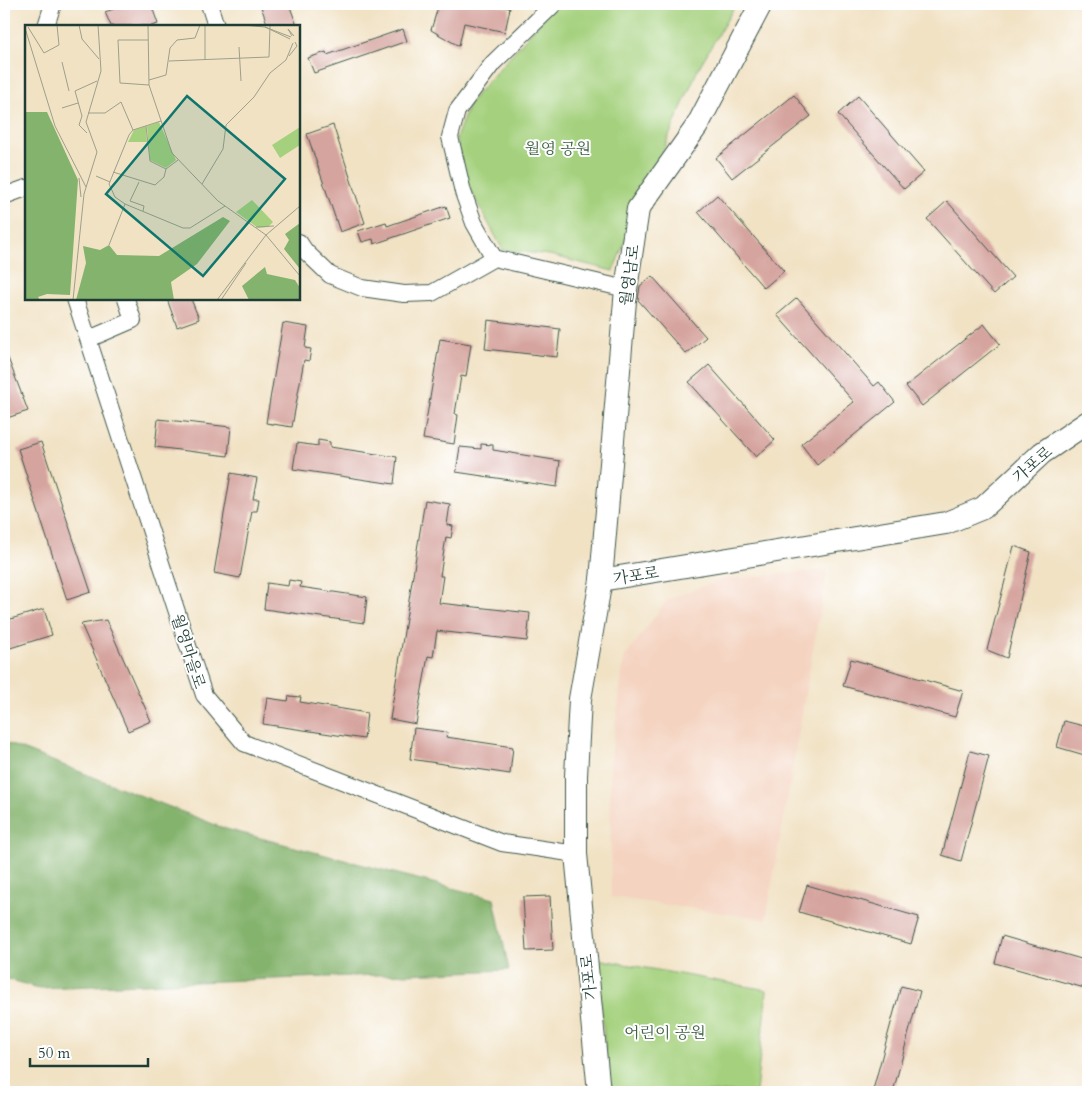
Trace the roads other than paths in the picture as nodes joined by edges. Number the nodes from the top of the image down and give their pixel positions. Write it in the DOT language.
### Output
graph roads {
  1 [pos="53,4"];
  2 [pos="209,4"];
  3 [pos="554,4"];
  4 [pos="761,4"];
  5 [pos="46,25"];
  6 [pos="216,25"];
  7 [pos="25,188"];
  8 [pos="4,196"];
  9 [pos="300,244"];
  10 [pos="494,258"];
  11 [pos="626,289"];
  12 [pos="75,300"];
  13 [pos="126,300"];
  14 [pos="89,339"];
  15 [pos="1088,422"];
  16 [pos="600,580"];
  17 [pos="576,854"];
  18 [pos="599,1092"];
  1 -- 5 [label="street"];
  2 -- 6 [label="street"];
  3 -- 10 [label="street"];
  4 -- 11 [label="main road, 월영남로"];
  7 -- 8 [label="street"];
  9 -- 10 [label="street"];
  10 -- 11 [label="street"];
  11 -- 16 [label="main road, 월영남로"];
  12 -- 14 [label="street, 월영마을로"];
  13 -- 14 [label="street"];
  14 -- 17 [label="street, 월영마을로"];
  15 -- 16 [label="main road, 가포로"];
  16 -- 17 [label="main road, 가포로"];
  17 -- 18 [label="main road, 가포로"];
}
